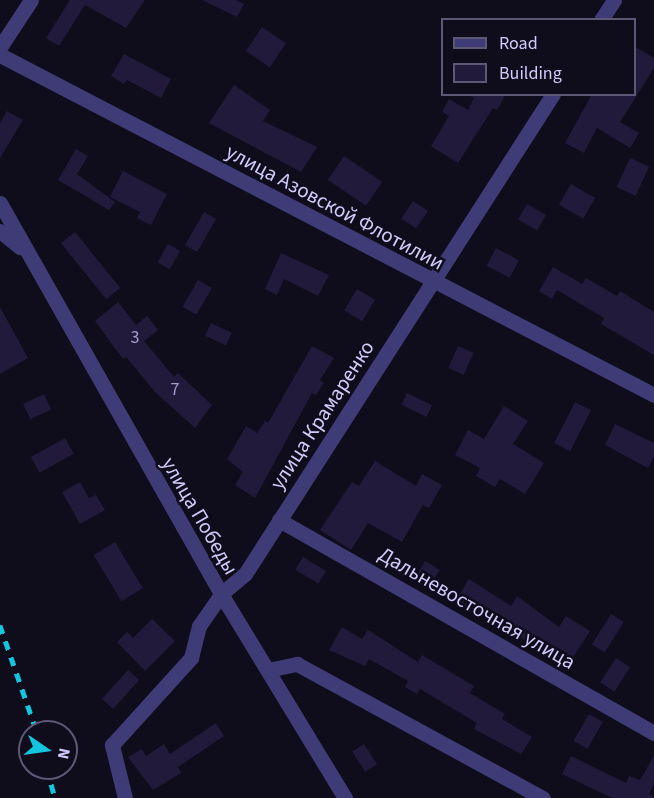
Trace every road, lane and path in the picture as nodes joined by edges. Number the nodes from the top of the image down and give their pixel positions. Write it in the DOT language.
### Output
graph roads {
  1 [pos="31,0"];
  2 [pos="614,0"];
  3 [pos="602,18"];
  4 [pos="0,47"];
  5 [pos="0,55"];
  6 [pos="552,96"];
  7 [pos="0,203"];
  8 [pos="0,231"];
  9 [pos="25,250"];
  10 [pos="433,282"];
  11 [pos="654,394"];
  12 [pos="279,520"];
  13 [pos="221,594"];
  14 [pos="268,670"];
  15 [pos="654,733"];
  16 [pos="125,798"];
  17 [pos="345,798"];
  18 [pos="543,798"];
  1 -- 4 [label="street"];
  2 -- 3 [label="street"];
  5 -- 10 [label="street, улица Азовской Флотилии"];
  6 -- 10 [label="street, улица Крамаренко"];
  7 -- 9 [label="street, улица Победы"];
  8 -- 9 [label="street, улица Победы"];
  9 -- 13 [label="street, улица Победы"];
  10 -- 11 [label="street, улица Азовской Флотилии"];
  10 -- 12 [label="street, улица Крамаренко"];
  12 -- 13 [label="street, улица Крамаренко"];
  12 -- 15 [label="street, Дальневосточная улица"];
  13 -- 14 [label="street, улица Победы"];
  13 -- 16 [label="street, улица Крамаренко"];
  14 -- 17 [label="street, улица Победы"];
  14 -- 18 [label="street"];
}
